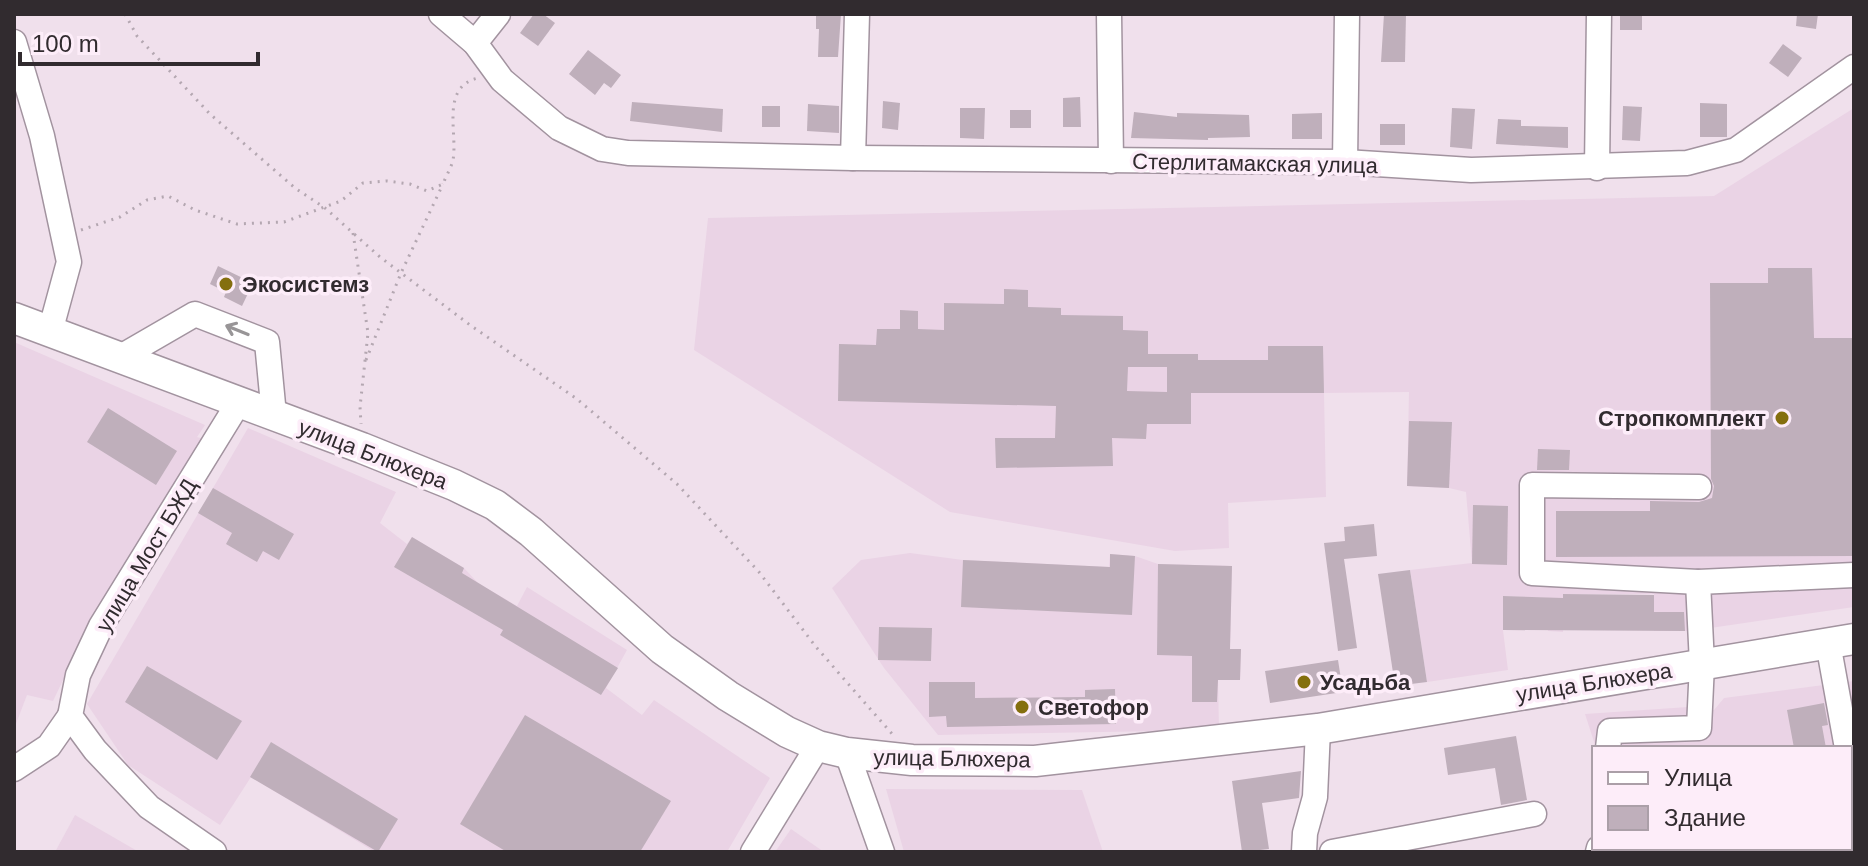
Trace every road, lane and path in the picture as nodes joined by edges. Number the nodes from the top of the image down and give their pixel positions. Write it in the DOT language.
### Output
graph roads {
  1 [pos="125,14"];
  2 [pos="441,14"];
  3 [pos="498,14"];
  4 [pos="857,14"];
  5 [pos="1109,14"];
  6 [pos="1347,14"];
  7 [pos="1599,14"];
  8 [pos="14,42"];
  9 [pos="475,43"];
  10 [pos="1854,67"];
  11 [pos="502,80"];
  12 [pos="853,158"];
  13 [pos="1111,161"];
  14 [pos="1345,162"];
  15 [pos="1597,168"];
  16 [pos="443,184"];
  17 [pos="325,208"];
  18 [pos="353,233"];
  19 [pos="65,235"];
  20 [pos="401,273"];
  21 [pos="14,318"];
  22 [pos="50,332"];
  23 [pos="119,358"];
  24 [pos="364,365"];
  25 [pos="239,402"];
  26 [pos="274,415"];
  27 [pos="362,448"];
  28 [pos="1699,487"];
  29 [pos="1854,575"];
  30 [pos="1698,582"];
  31 [pos="1841,641"];
  32 [pos="1702,664"];
  33 [pos="1846,697"];
  34 [pos="70,716"];
  35 [pos="1318,729"];
  36 [pos="1608,746"];
  37 [pos="1847,746"];
  38 [pos="833,750"];
  39 [pos="912,760"];
  40 [pos="14,769"];
  41 [pos="1534,814"];
  42 [pos="214,852"];
  43 [pos="753,852"];
  44 [pos="882,852"];
  45 [pos="1304,852"];
  46 [pos="1332,852"];
  1 -- 17 [label="path"];
  2 -- 9 [label="street, Стерлитамакская улица"];
  3 -- 9 [label="street"];
  4 -- 12 [label="street"];
  5 -- 13 [label="street"];
  6 -- 14 [label="street"];
  7 -- 15 [label="street"];
  8 -- 19 [label="street"];
  9 -- 11 [label="street, Стерлитамакская улица"];
  10 -- 15 [label="street, Стерлитамакская улица"];
  11 -- 12 [label="street, Стерлитамакская улица"];
  11 -- 16 [label="path"];
  12 -- 13 [label="street, Стерлитамакская улица"];
  13 -- 14 [label="street, Стерлитамакская улица"];
  14 -- 15 [label="street, Стерлитамакская улица"];
  16 -- 17 [label="path"];
  16 -- 20 [label="path"];
  17 -- 18 [label="path"];
  17 -- 19 [label="path"];
  18 -- 20 [label="path"];
  18 -- 24 [label="path"];
  19 -- 22 [label="street"];
  20 -- 24 [label="path"];
  20 -- 39 [label="path"];
  21 -- 22 [label="main road, улица Блюхера"];
  22 -- 23 [label="main road, улица Блюхера"];
  23 -- 25 [label="main road, улица Блюхера"];
  26 -- 23 [label="street, one-way"];
  24 -- 27 [label="path"];
  25 -- 26 [label="main road, улица Блюхера"];
  25 -- 34 [label="street, улица Мост БЖД"];
  26 -- 27 [label="main road, улица Блюхера"];
  27 -- 38 [label="main road, улица Блюхера"];
  28 -- 30 [label="street"];
  29 -- 30 [label="street"];
  30 -- 32 [label="street"];
  31 -- 32 [label="main road, улица Блюхера"];
  31 -- 33 [label="street"];
  32 -- 35 [label="main road, улица Блюхера"];
  32 -- 36 [label="street"];
  33 -- 37 [label="street"];
  34 -- 40 [label="street, улица Мост БЖД"];
  34 -- 42 [label="street"];
  35 -- 39 [label="main road, улица Блюхера"];
  35 -- 45 [label="street"];
  38 -- 39 [label="main road, улица Блюхера"];
  38 -- 43 [label="street"];
  38 -- 44 [label="street"];
  41 -- 46 [label="street"];
}
